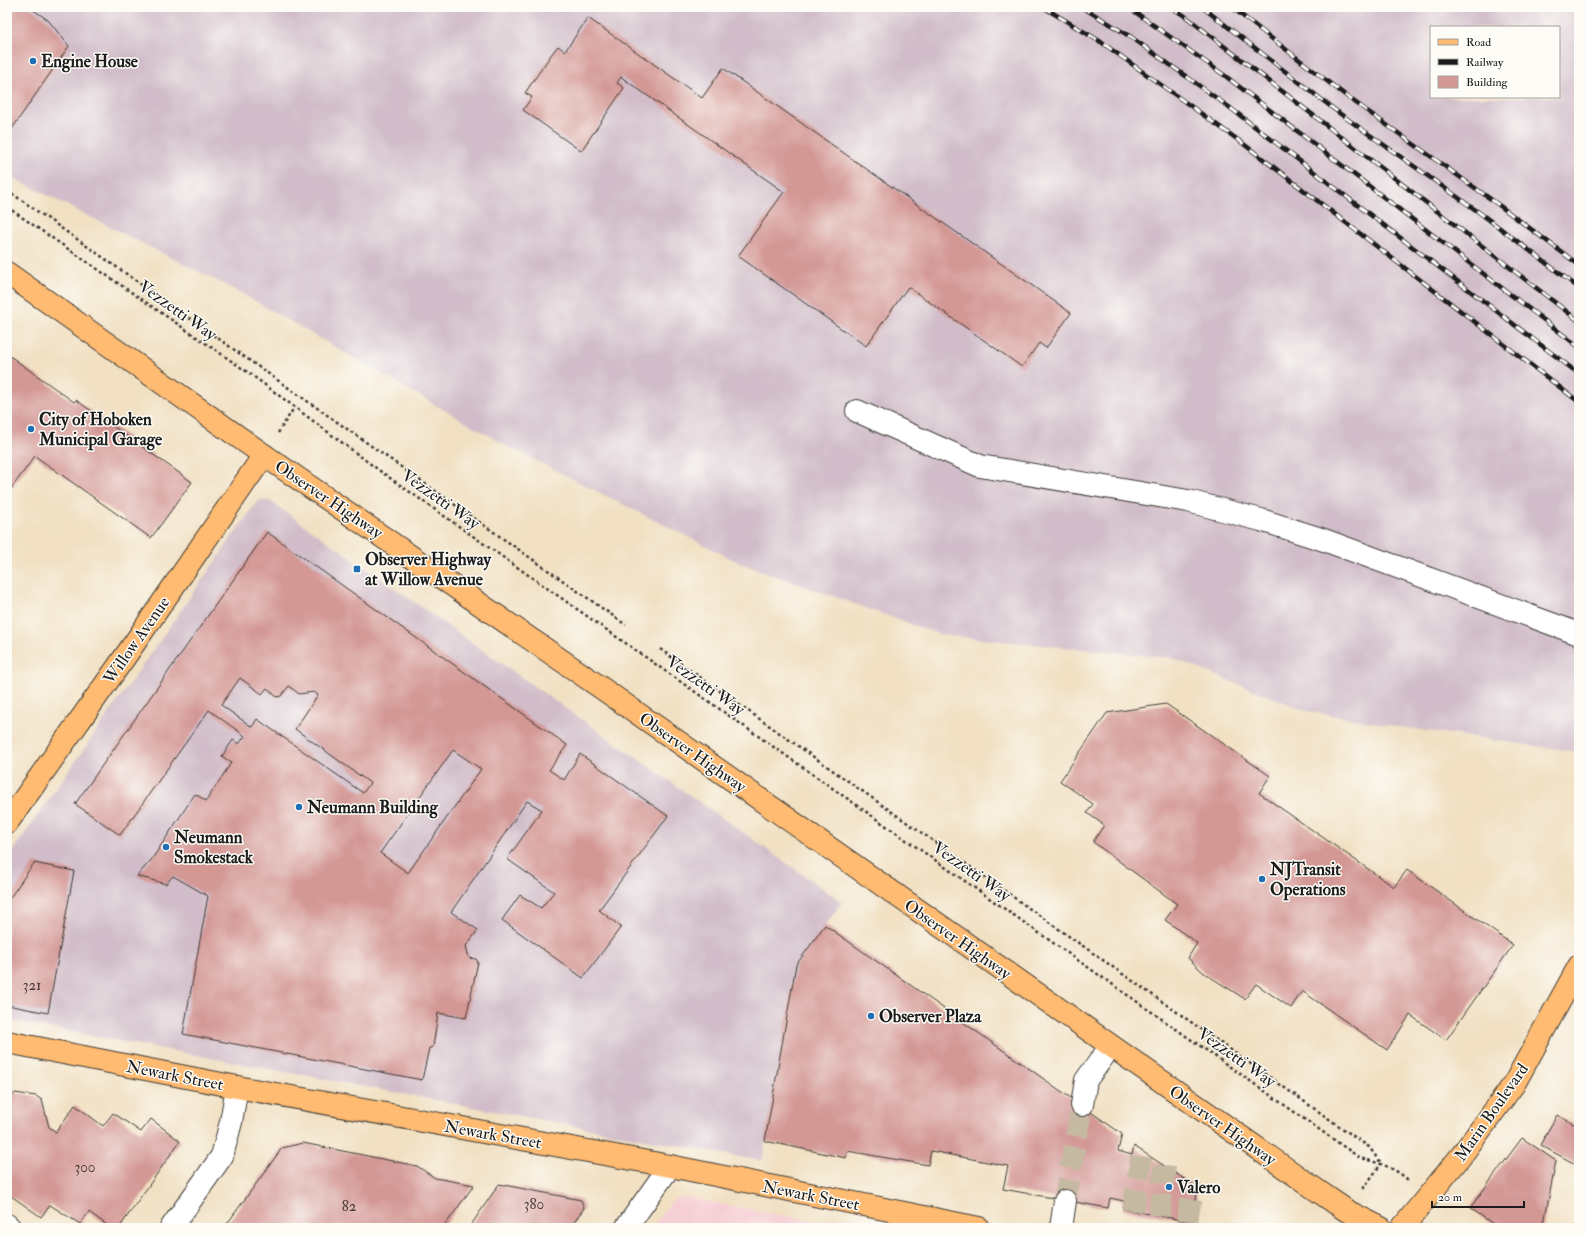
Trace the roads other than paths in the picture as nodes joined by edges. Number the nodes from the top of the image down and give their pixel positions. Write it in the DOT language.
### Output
graph roads {
  1 [pos="7,273"];
  2 [pos="858,411"];
  3 [pos="264,455"];
  4 [pos="1579,634"];
  5 [pos="7,823"];
  6 [pos="1579,966"];
  7 [pos="7,1042"];
  8 [pos="1111,1046"];
  9 [pos="237,1087"];
  10 [pos="1082,1105"];
  11 [pos="670,1166"];
  12 [pos="1066,1201"];
  13 [pos="7,1226"];
  14 [pos="10,1228"];
  15 [pos="171,1228"];
  16 [pos="626,1228"];
  17 [pos="979,1228"];
  18 [pos="1061,1228"];
  19 [pos="1381,1228"];
  20 [pos="1402,1228"];
  1 -- 3 [label="main road, Observer Highway"];
  2 -- 4 [label="street"];
  3 -- 5 [label="main road, Willow Avenue"];
  3 -- 8 [label="main road, Observer Highway"];
  6 -- 20 [label="main road, Marin Boulevard"];
  7 -- 9 [label="main road, Newark Street"];
  8 -- 10 [label="street"];
  8 -- 19 [label="main road, Observer Highway"];
  9 -- 11 [label="main road, Newark Street"];
  9 -- 15 [label="street"];
  11 -- 16 [label="street"];
  11 -- 17 [label="main road, Newark Street"];
  12 -- 18 [label="street"];
  13 -- 14 [label="street"];
}
